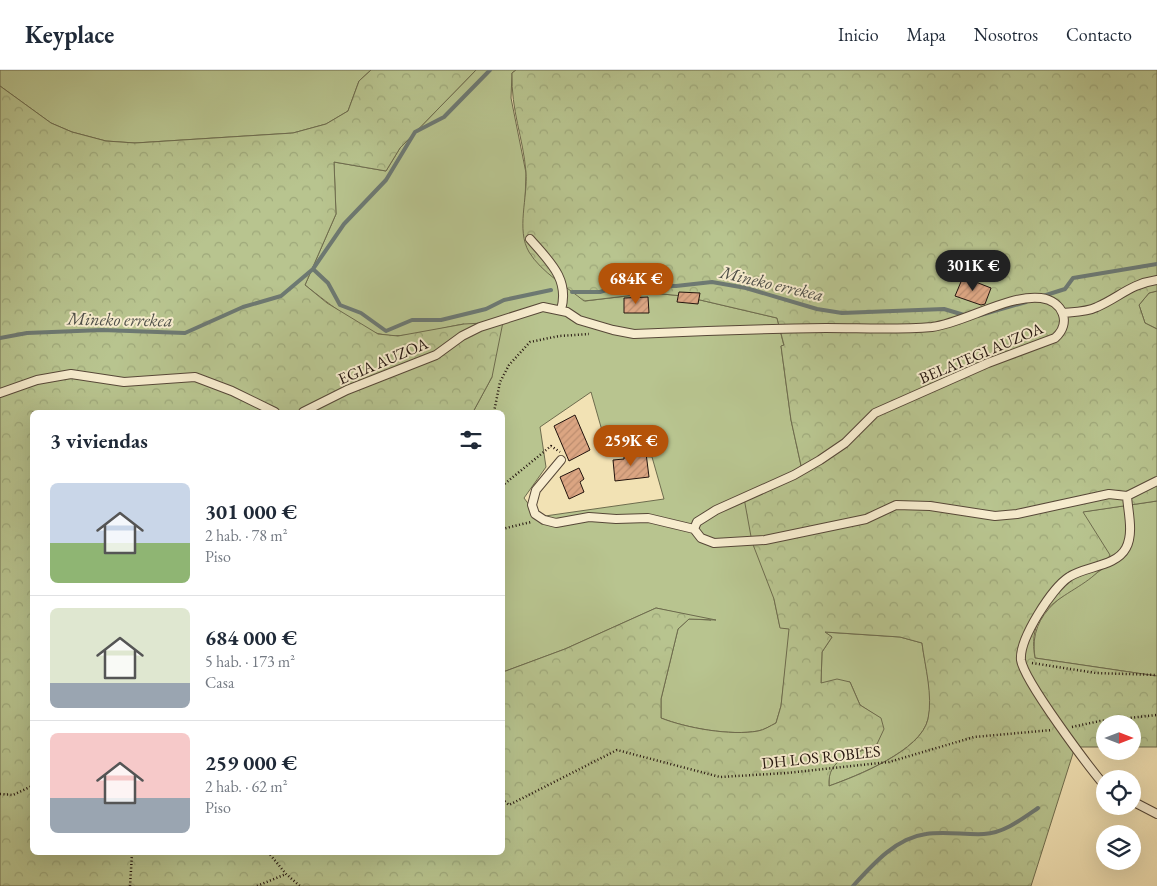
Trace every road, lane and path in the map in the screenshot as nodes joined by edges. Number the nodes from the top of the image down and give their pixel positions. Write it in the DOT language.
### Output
graph roads {
  1 [pos="530,239"];
  2 [pos="1157,280"];
  3 [pos="561,310"];
  4 [pos="1063,313"];
  5 [pos="613,330"];
  6 [pos="592,334"];
  7 [pos="0,393"];
  8 [pos="272,410"];
  9 [pos="307,410"];
  10 [pos="494,410"];
  11 [pos="561,460"];
  12 [pos="1157,481"];
  13 [pos="505,484"];
  14 [pos="1127,496"];
  15 [pos="544,520"];
  16 [pos="505,528"];
  17 [pos="694,529"];
  18 [pos="1021,661"];
  19 [pos="1157,675"];
  20 [pos="1157,715"];
  21 [pos="1063,729"];
  22 [pos="1096,774"];
  23 [pos="30,787"];
  24 [pos="0,794"];
  25 [pos="505,801"];
  26 [pos="1141,806"];
  27 [pos="1157,814"];
  28 [pos="132,855"];
  29 [pos="270,855"];
  30 [pos="286,874"];
  31 [pos="130,886"];
  32 [pos="257,886"];
  33 [pos="300,886"];
  1 -- 3 [label="lane"];
  2 -- 4 [label="lane"];
  3 -- 5 [label="lane, EGIA AUZOA"];
  3 -- 9 [label="lane, EGIA AUZOA"];
  4 -- 5 [label="lane, BELATEGI AUZOA"];
  4 -- 17 [label="lane, BELATEGI AUZOA"];
  6 -- 10 [label="path"];
  7 -- 8 [label="lane"];
  11 -- 13 [label="path"];
  11 -- 15 [label="lane"];
  12 -- 14 [label="lane"];
  14 -- 17 [label="lane"];
  14 -- 18 [label="lane"];
  15 -- 16 [label="path"];
  15 -- 17 [label="lane"];
  18 -- 19 [label="path"];
  18 -- 21 [label="lane"];
  20 -- 21 [label="path, DH LOS ROBLES"];
  21 -- 22 [label="lane"];
  21 -- 25 [label="path, DH LOS ROBLES"];
  23 -- 24 [label="path"];
  26 -- 27 [label="lane"];
  28 -- 31 [label="path"];
  29 -- 30 [label="path"];
  30 -- 32 [label="path"];
  30 -- 33 [label="path"];
}
